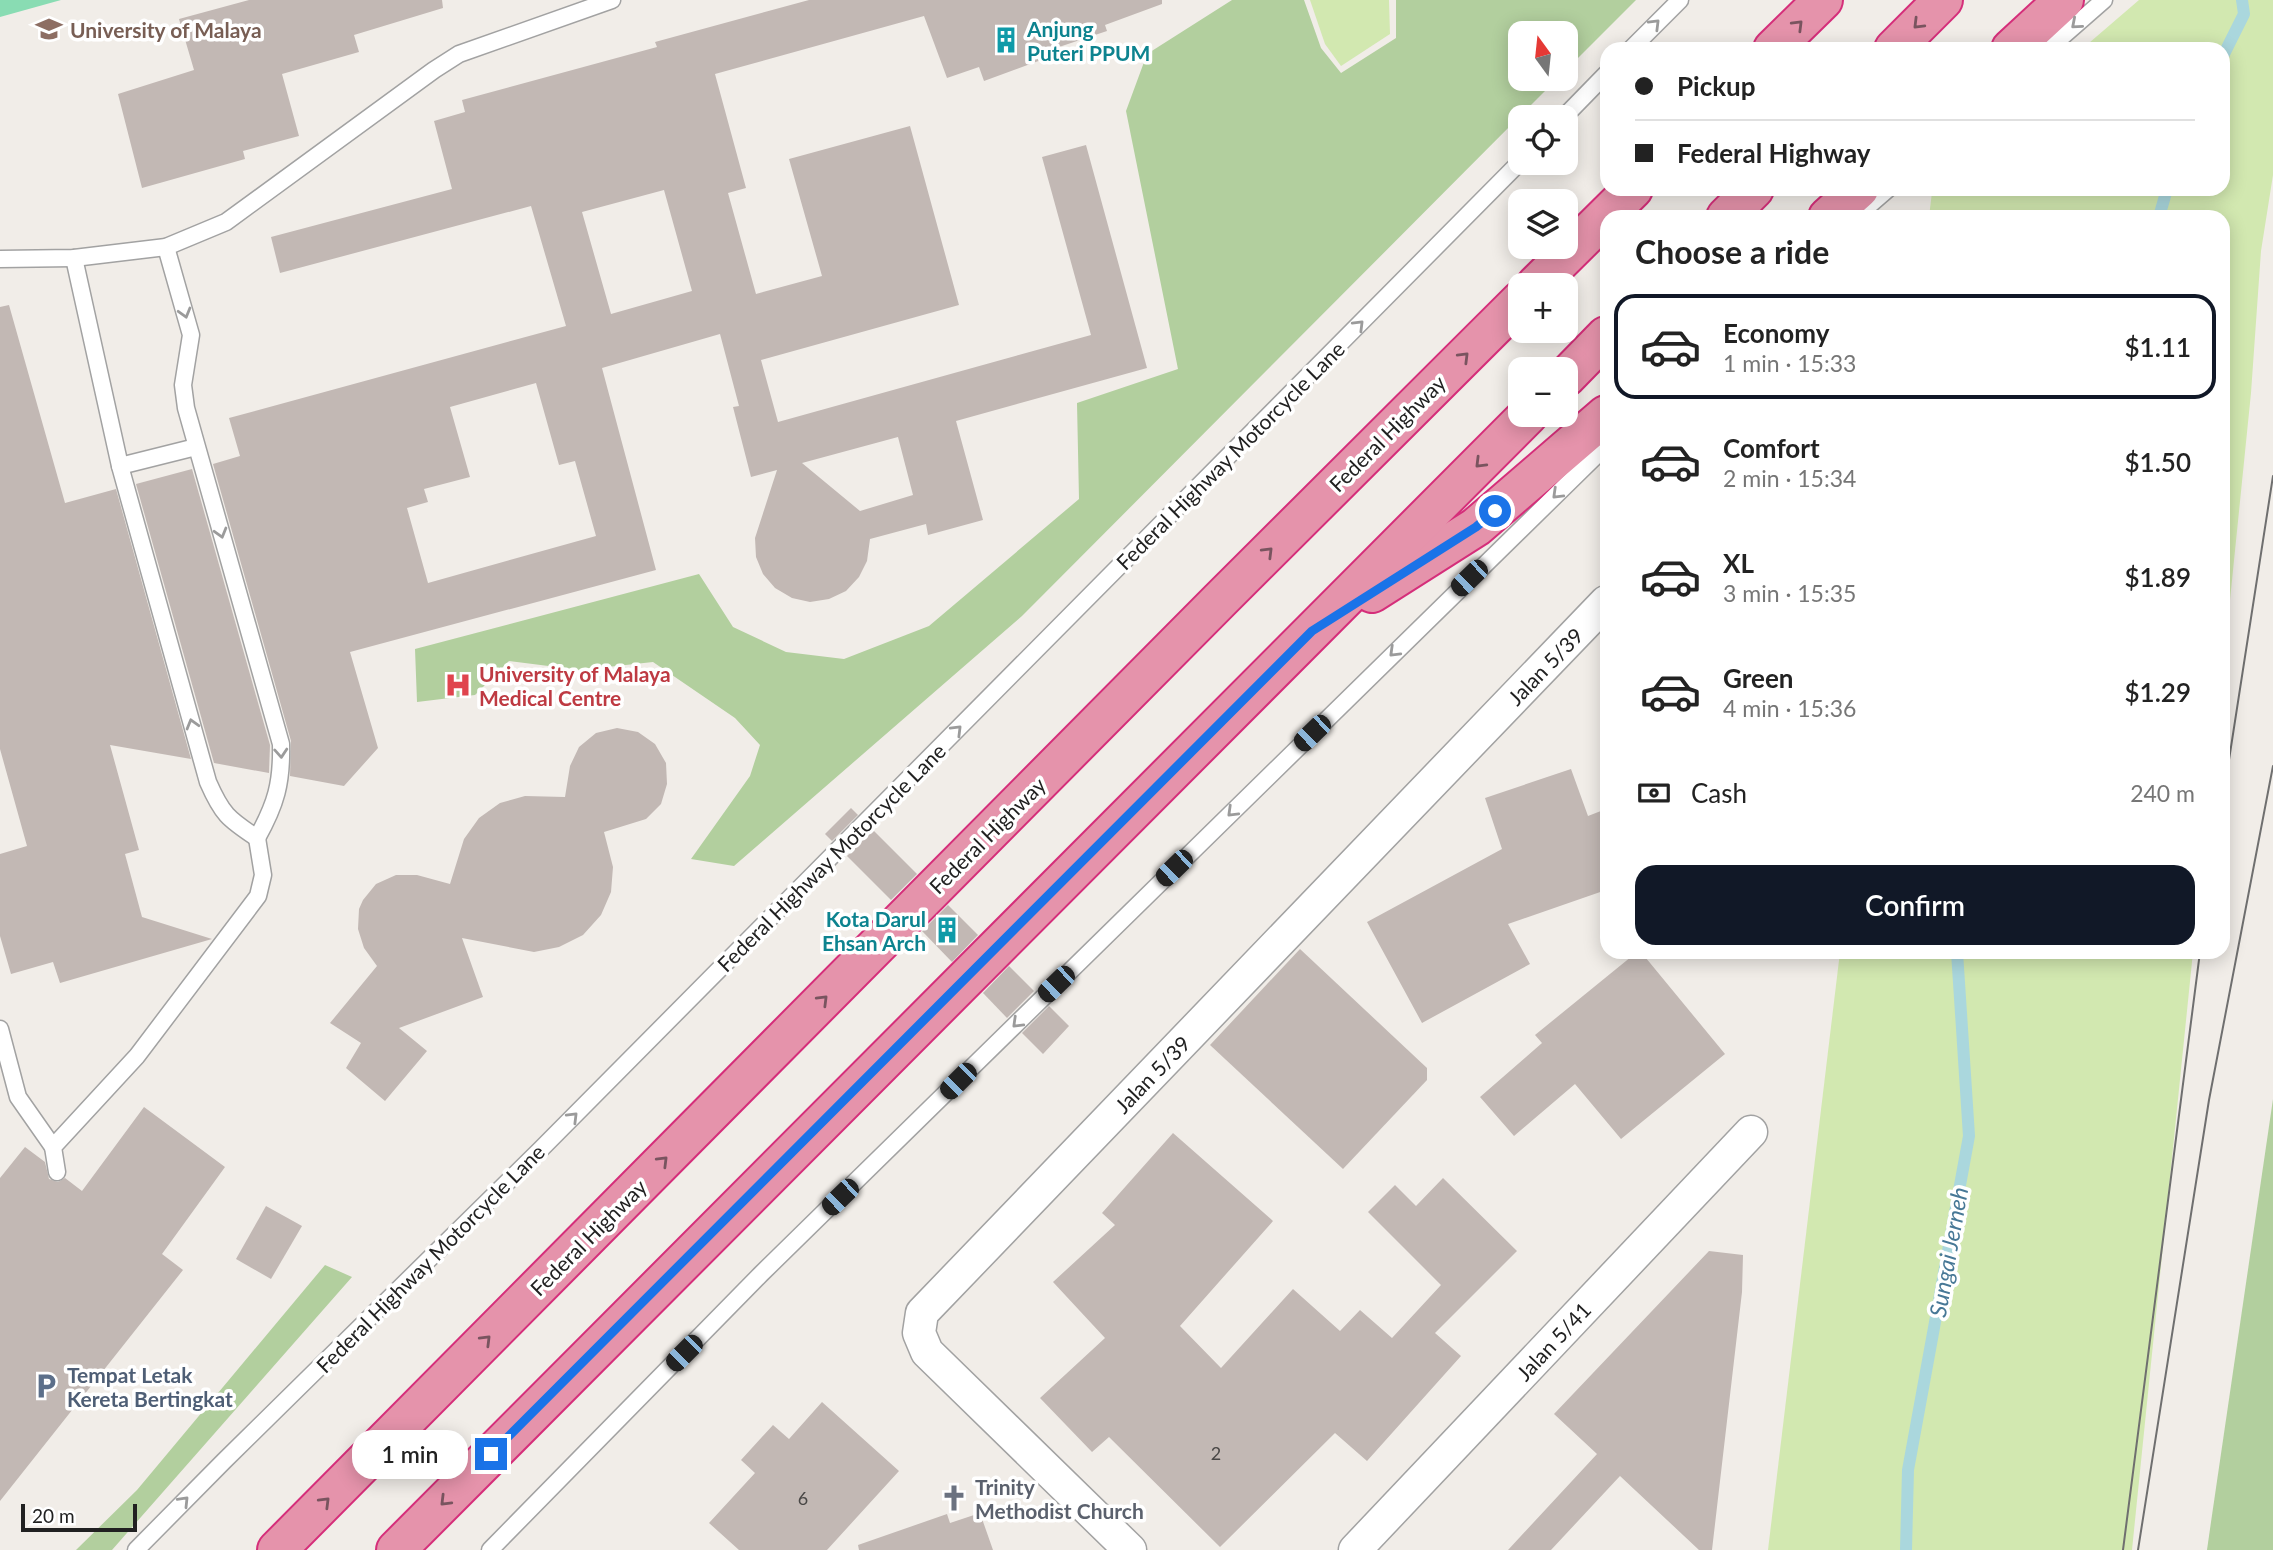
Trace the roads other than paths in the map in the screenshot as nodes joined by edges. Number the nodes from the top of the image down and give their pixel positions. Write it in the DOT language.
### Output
graph roads {
  1 [pos="612,0"];
  2 [pos="1680,0"];
  3 [pos="1823,0"];
  4 [pos="1943,0"];
  5 [pos="2064,0"];
  6 [pos="2104,0"];
  7 [pos="1638,42"];
  8 [pos="1780,42"];
  9 [pos="1901,42"];
  10 [pos="2019,42"];
  11 [pos="2056,42"];
  12 [pos="1600,80"];
  13 [pos="1576,105"];
  14 [pos="1508,174"];
  15 [pos="1626,196"];
  16 [pos="1747,196"];
  17 [pos="1850,196"];
  18 [pos="1880,196"];
  19 [pos="1612,210"];
  20 [pos="1733,210"];
  21 [pos="1836,210"];
  22 [pos="1864,210"];
  23 [pos="1600,222"];
  24 [pos="166,247"];
  25 [pos="74,258"];
  26 [pos="0,259"];
  27 [pos="1548,273"];
  28 [pos="1508,313"];
  29 [pos="1600,343"];
  30 [pos="1578,365"];
  31 [pos="1600,420"];
  32 [pos="1516,427"];
  33 [pos="196,447"];
  34 [pos="1600,452"];
  35 [pos="120,466"];
  36 [pos="1476,527"];
  37 [pos="1469,578"];
  38 [pos="1600,608"];
  39 [pos="1312,631"];
  40 [pos="257,838"];
  41 [pos="0,1029"];
  42 [pos="1751,1132"];
  43 [pos="53,1147"];
  44 [pos="57,1172"];
  45 [pos="136,1550"];
  46 [pos="277,1550"];
  47 [pos="396,1550"];
  48 [pos="491,1550"];
  49 [pos="1130,1550"];
  50 [pos="1355,1550"];
  1 -- 24 [label="lane"];
  7 -- 2 [label="lane, one-way"];
  8 -- 3 [label="highway, one-way"];
  4 -- 9 [label="highway, one-way"];
  5 -- 10 [label="highway"];
  6 -- 11 [label="lane, one-way"];
  12 -- 13 [label="lane"];
  45 -- 14 [label="lane, Federal Highway Motorcycle Lane, one-way"];
  15 -- 19 [label="highway"];
  16 -- 20 [label="highway"];
  17 -- 21 [label="highway"];
  18 -- 22 [label="lane"];
  23 -- 27 [label="highway"];
  24 -- 25 [label="lane"];
  24 -- 33 [label="lane, one-way"];
  25 -- 26 [label="lane"];
  25 -- 35 [label="lane"];
  46 -- 28 [label="highway, Federal Highway, one-way"];
  29 -- 30 [label="highway"];
  31 -- 36 [label="highway"];
  32 -- 39 [label="highway, one-way"];
  33 -- 35 [label="lane"];
  33 -- 40 [label="lane, one-way"];
  34 -- 37 [label="lane, one-way"];
  40 -- 35 [label="lane, one-way"];
  36 -- 37 [label="lane"];
  36 -- 39 [label="highway"];
  37 -- 48 [label="lane, one-way"];
  38 -- 49 [label="street, Jalan 5/39"];
  39 -- 47 [label="highway, one-way"];
  40 -- 43 [label="lane"];
  41 -- 43 [label="lane"];
  42 -- 50 [label="street, Jalan 5/41"];
  43 -- 44 [label="lane"];
}
